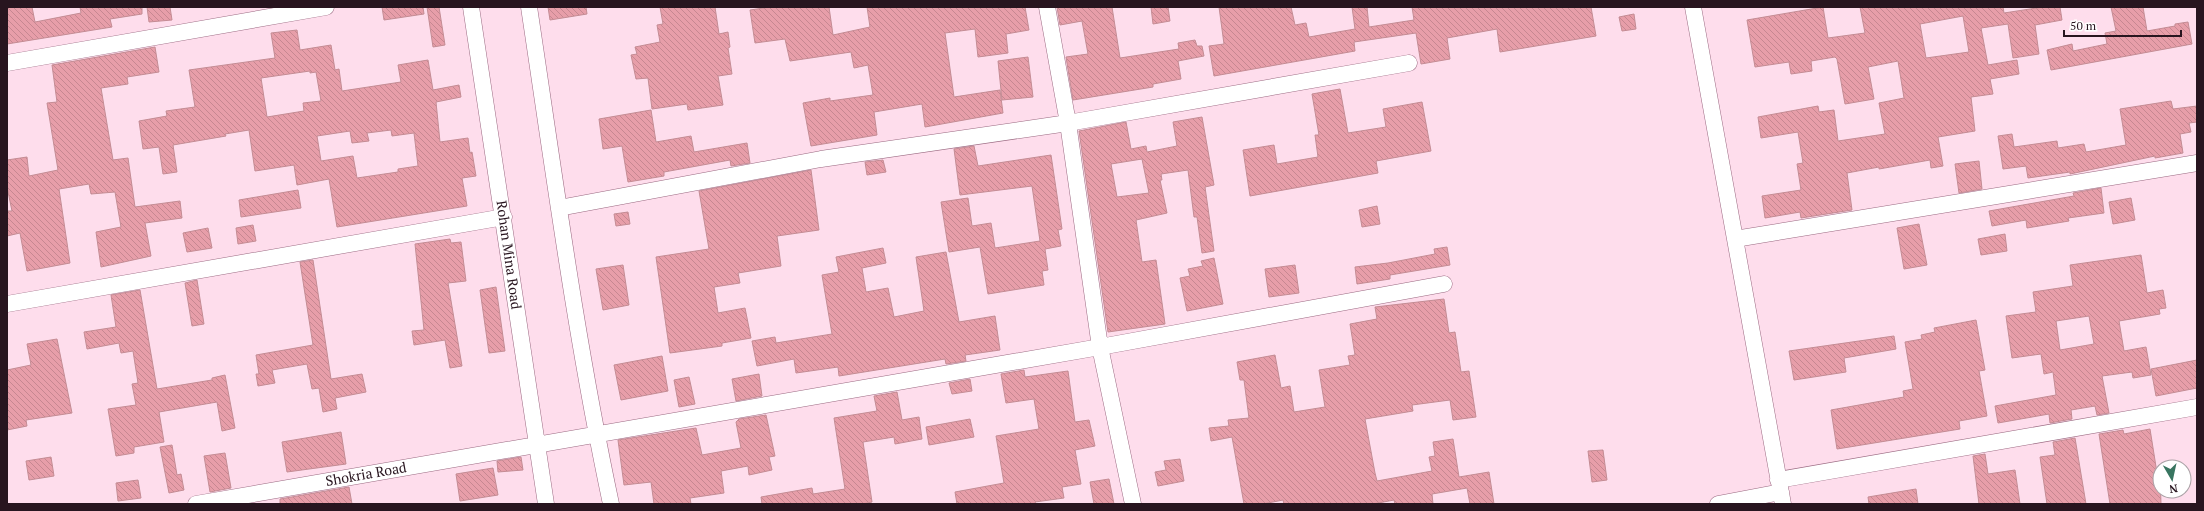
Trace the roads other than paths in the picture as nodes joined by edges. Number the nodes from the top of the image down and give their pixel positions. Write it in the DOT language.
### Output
graph roads {
  1 [pos="326,7"];
  2 [pos="471,7"];
  3 [pos="530,7"];
  4 [pos="1047,7"];
  5 [pos="1697,7"];
  6 [pos="7,63"];
  7 [pos="1409,63"];
  8 [pos="1068,122"];
  9 [pos="2197,163"];
  10 [pos="559,208"];
  11 [pos="504,217"];
  12 [pos="1735,239"];
  13 [pos="1444,284"];
  14 [pos="7,304"];
  15 [pos="1100,347"];
  16 [pos="2197,407"];
  17 [pos="596,434"];
  18 [pos="536,444"];
  19 [pos="1780,492"];
  20 [pos="196,504"];
  21 [pos="546,504"];
  22 [pos="611,504"];
  23 [pos="1133,504"];
  24 [pos="1718,504"];
  1 -- 6 [label="street"];
  2 -- 11 [label="street, Rohan Mina Road"];
  3 -- 10 [label="street"];
  4 -- 8 [label="street"];
  5 -- 12 [label="street"];
  7 -- 8 [label="street"];
  8 -- 10 [label="street"];
  8 -- 15 [label="street"];
  9 -- 12 [label="street"];
  10 -- 17 [label="street"];
  11 -- 14 [label="street"];
  11 -- 18 [label="street, Rohan Mina Road"];
  12 -- 19 [label="street"];
  13 -- 15 [label="street, Shokria Road"];
  15 -- 17 [label="street, Shokria Road"];
  15 -- 23 [label="street"];
  16 -- 19 [label="street"];
  17 -- 18 [label="street, Shokria Road"];
  17 -- 22 [label="street"];
  18 -- 20 [label="street, Shokria Road"];
  18 -- 21 [label="street, Rohan Mina Road"];
  19 -- 24 [label="street"];
}
